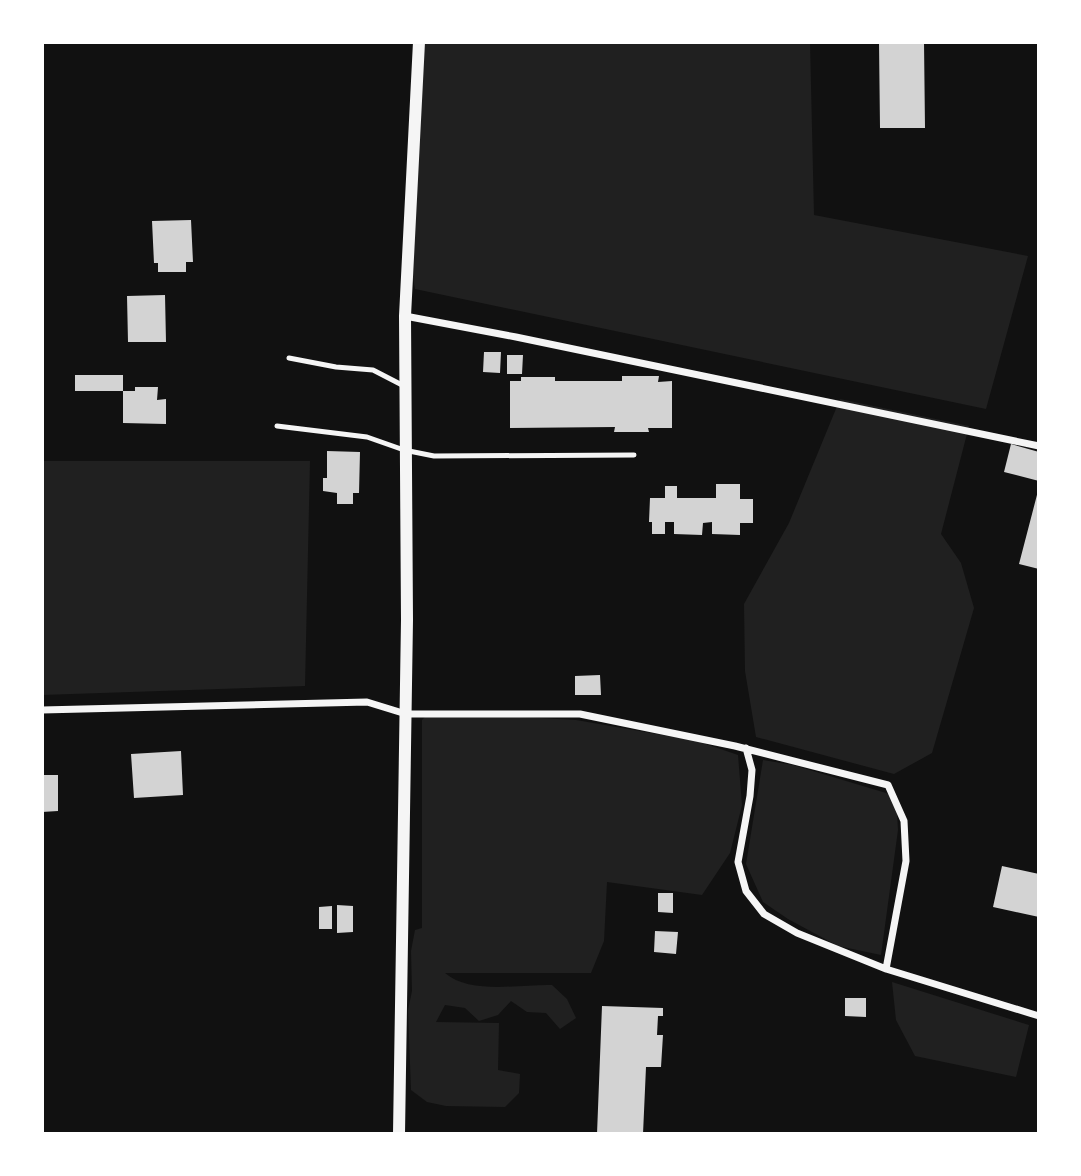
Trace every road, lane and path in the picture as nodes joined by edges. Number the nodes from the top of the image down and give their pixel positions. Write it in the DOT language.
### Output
graph roads {
  1 [pos="419,42"];
  2 [pos="405,316"];
  3 [pos="289,358"];
  4 [pos="404,387"];
  5 [pos="277,426"];
  6 [pos="1039,446"];
  7 [pos="404,450"];
  8 [pos="635,455"];
  9 [pos="42,710"];
  10 [pos="406,714"];
  11 [pos="746,748"];
  12 [pos="886,969"];
  13 [pos="1039,1016"];
  14 [pos="399,1134"];
  1 -- 2 [label="street"];
  2 -- 4 [label="street"];
  2 -- 6 [label="street"];
  3 -- 4 [label="lane"];
  4 -- 7 [label="street"];
  5 -- 7 [label="lane"];
  7 -- 8 [label="lane"];
  7 -- 10 [label="street"];
  9 -- 10 [label="street"];
  10 -- 11 [label="street"];
  10 -- 14 [label="street"];
  11 -- 12 [label="street"];
  11 -- 12 [label="street"];
  12 -- 13 [label="street"];
}
